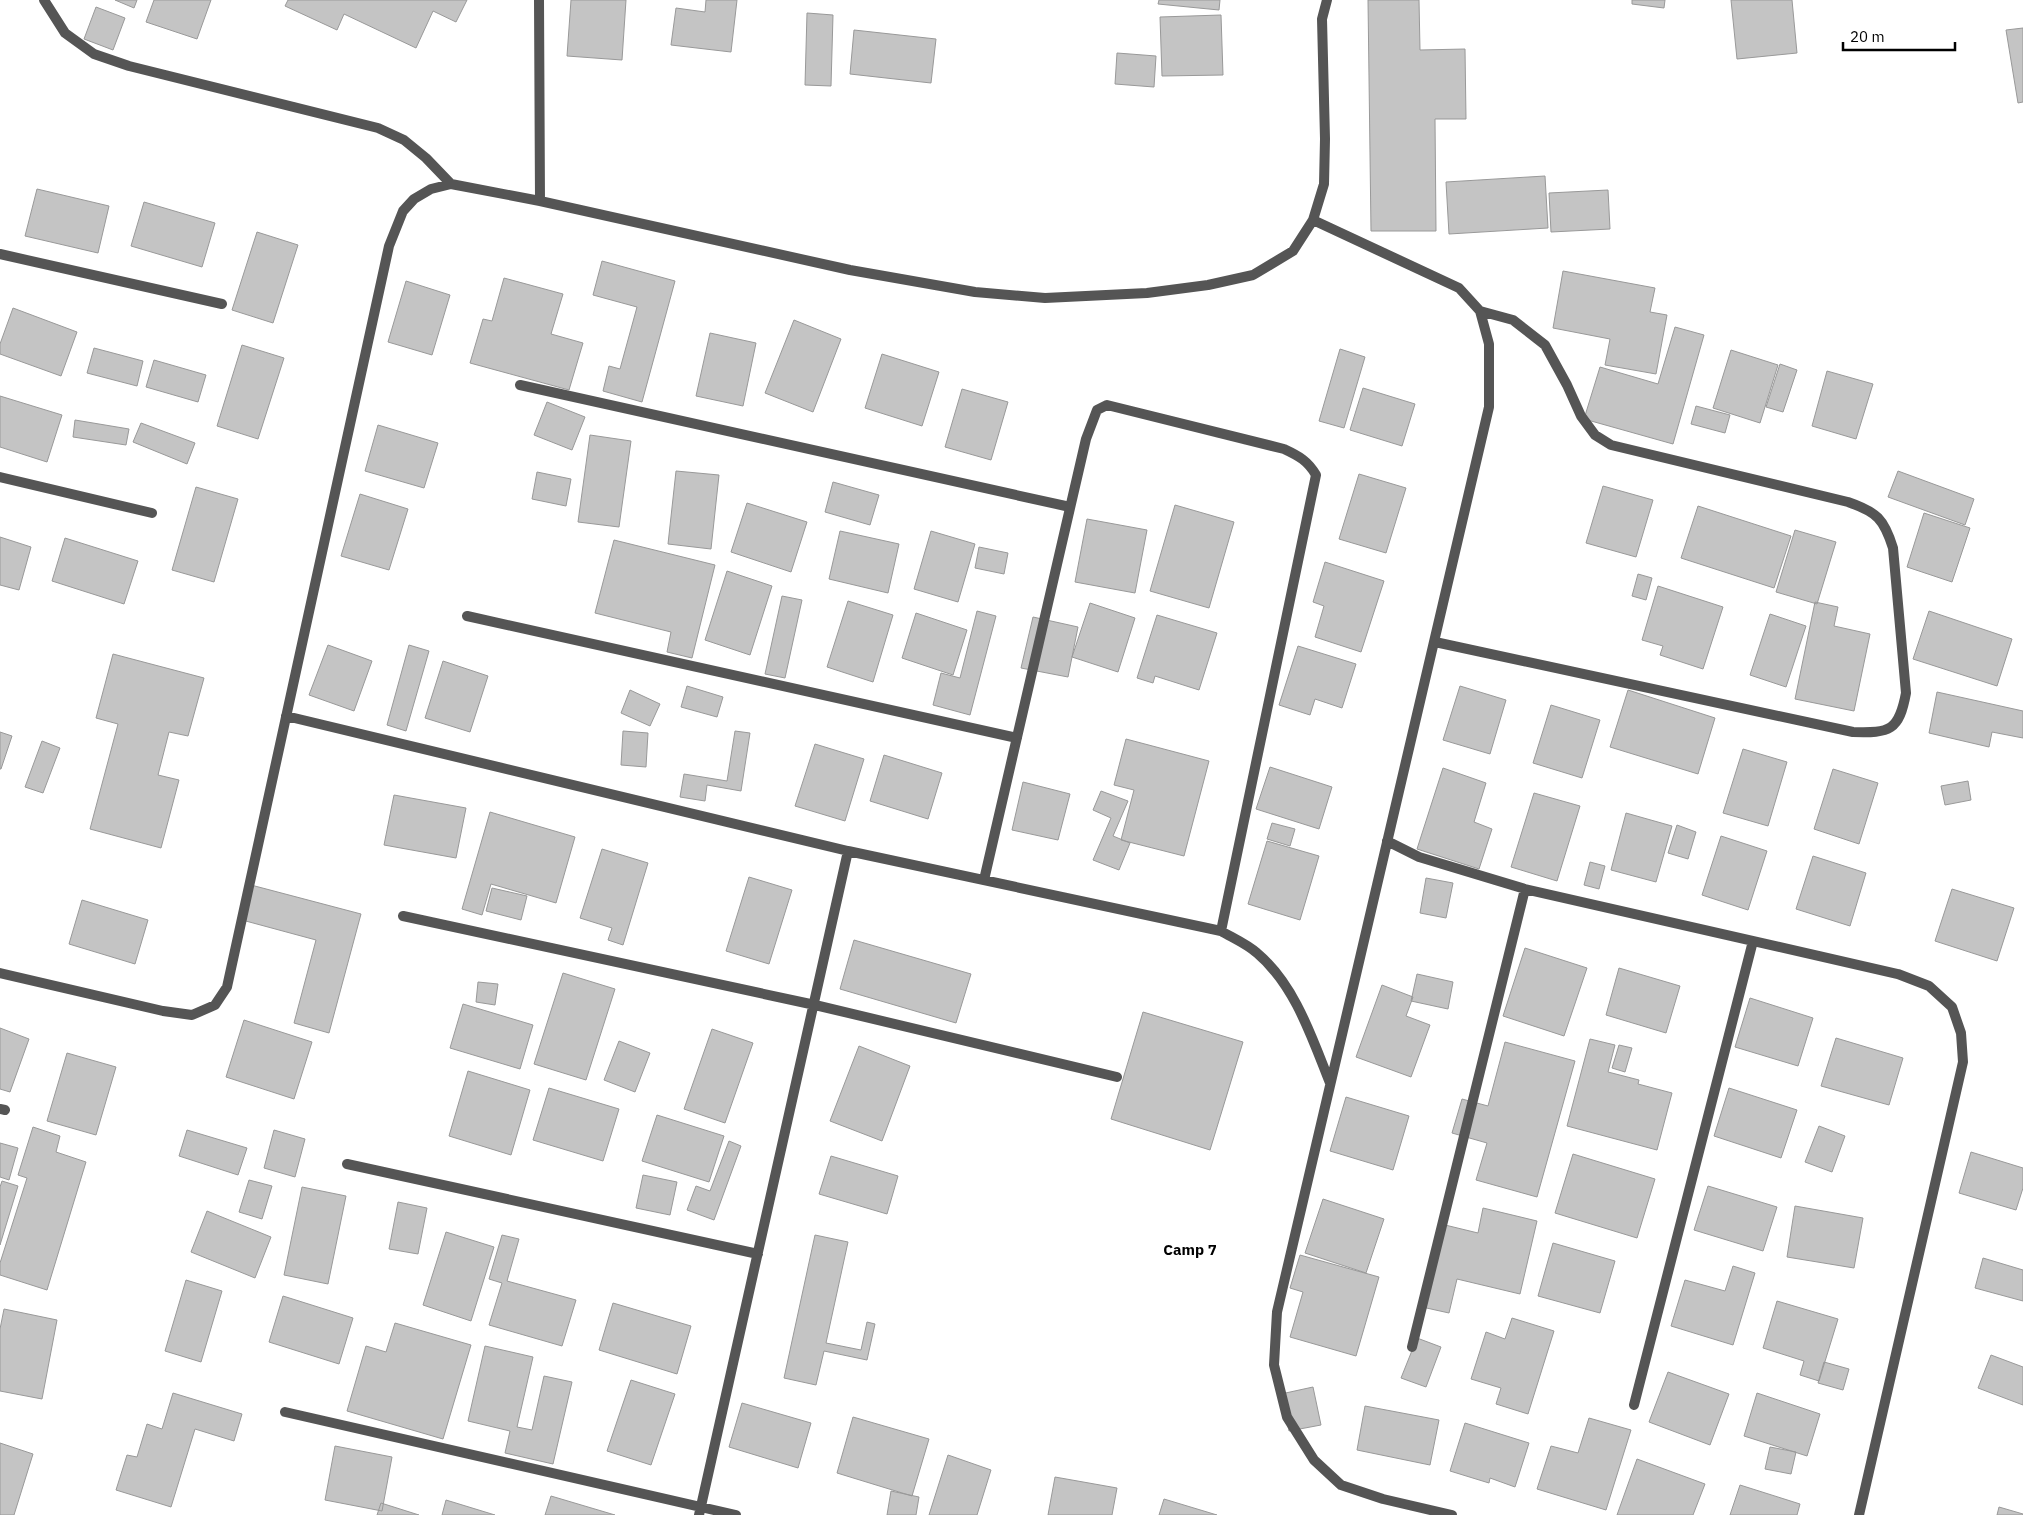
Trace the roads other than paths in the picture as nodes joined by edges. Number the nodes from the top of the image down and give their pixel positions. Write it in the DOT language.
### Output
graph roads {
  1 [pos="44,0"];
  2 [pos="539,0"];
  3 [pos="1327,0"];
  4 [pos="451,184"];
  5 [pos="540,202"];
  6 [pos="1313,220"];
  7 [pos="0,254"];
  8 [pos="222,304"];
  9 [pos="1480,311"];
  10 [pos="520,385"];
  11 [pos="0,477"];
  12 [pos="1070,507"];
  13 [pos="152,513"];
  14 [pos="467,616"];
  15 [pos="1435,642"];
  16 [pos="286,716"];
  17 [pos="1017,738"];
  18 [pos="1387,841"];
  19 [pos="848,851"];
  20 [pos="984,880"];
  21 [pos="1525,889"];
  22 [pos="403,916"];
  23 [pos="1221,930"];
  24 [pos="1753,941"];
  25 [pos="0,973"];
  26 [pos="815,1005"];
  27 [pos="1117,1078"];
  28 [pos="1330,1083"];
  29 [pos="347,1164"];
  30 [pos="758,1254"];
  31 [pos="1412,1346"];
  32 [pos="1634,1404"];
  33 [pos="285,1412"];
  34 [pos="700,1511"];
  35 [pos="736,1515"];
  36 [pos="1452,1515"];
  37 [pos="1859,1515"];
  1 -- 4 [label="street"];
  2 -- 5 [label="street"];
  3 -- 6 [label="street"];
  4 -- 5 [label="street"];
  4 -- 16 [label="street"];
  5 -- 6 [label="street"];
  6 -- 9 [label="street"];
  7 -- 8 [label="street"];
  9 -- 15 [label="street"];
  9 -- 15 [label="street"];
  10 -- 12 [label="street"];
  11 -- 13 [label="street"];
  12 -- 17 [label="street"];
  12 -- 23 [label="street"];
  14 -- 17 [label="street"];
  15 -- 18 [label="street"];
  16 -- 19 [label="street"];
  16 -- 25 [label="street"];
  17 -- 20 [label="street"];
  18 -- 21 [label="street"];
  18 -- 28 [label="street"];
  19 -- 20 [label="street"];
  19 -- 26 [label="street"];
  20 -- 23 [label="street"];
  21 -- 24 [label="street"];
  21 -- 31 [label="street"];
  22 -- 26 [label="street"];
  23 -- 28 [label="street"];
  24 -- 32 [label="street"];
  24 -- 37 [label="street"];
  26 -- 27 [label="street"];
  26 -- 30 [label="street"];
  28 -- 36 [label="street"];
  29 -- 30 [label="street"];
  30 -- 34 [label="street"];
  33 -- 34 [label="street"];
  34 -- 35 [label="street"];
}
